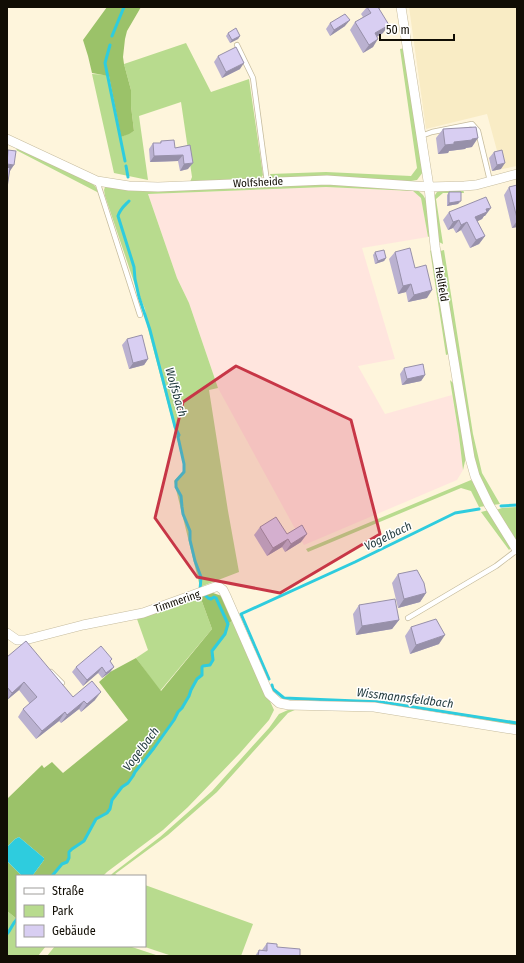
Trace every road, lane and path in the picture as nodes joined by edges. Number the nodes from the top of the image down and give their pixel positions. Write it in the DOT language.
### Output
graph roads {
  1 [pos="401,7"];
  2 [pos="237,45"];
  3 [pos="421,136"];
  4 [pos="7,139"];
  5 [pos="517,174"];
  6 [pos="97,181"];
  7 [pos="490,181"];
  8 [pos="267,182"];
  9 [pos="429,187"];
  10 [pos="140,315"];
  11 [pos="517,550"];
  12 [pos="408,618"];
  13 [pos="7,633"];
  14 [pos="48,668"];
  15 [pos="62,683"];
  16 [pos="517,730"];
  1 -- 3 [label="street, Hellfeld"];
  2 -- 8 [label="lane"];
  3 -- 7 [label="lane"];
  3 -- 9 [label="street, Hellfeld"];
  4 -- 6 [label="street, Wolfsheide"];
  5 -- 7 [label="street, Wolfsheide"];
  6 -- 8 [label="street, Wolfsheide"];
  6 -- 10 [label="lane"];
  7 -- 9 [label="street, Wolfsheide"];
  8 -- 9 [label="street, Wolfsheide"];
  9 -- 11 [label="street, Hellfeld"];
  11 -- 12 [label="lane"];
  13 -- 16 [label="street, Timmering"];
  14 -- 15 [label="lane"];
}
